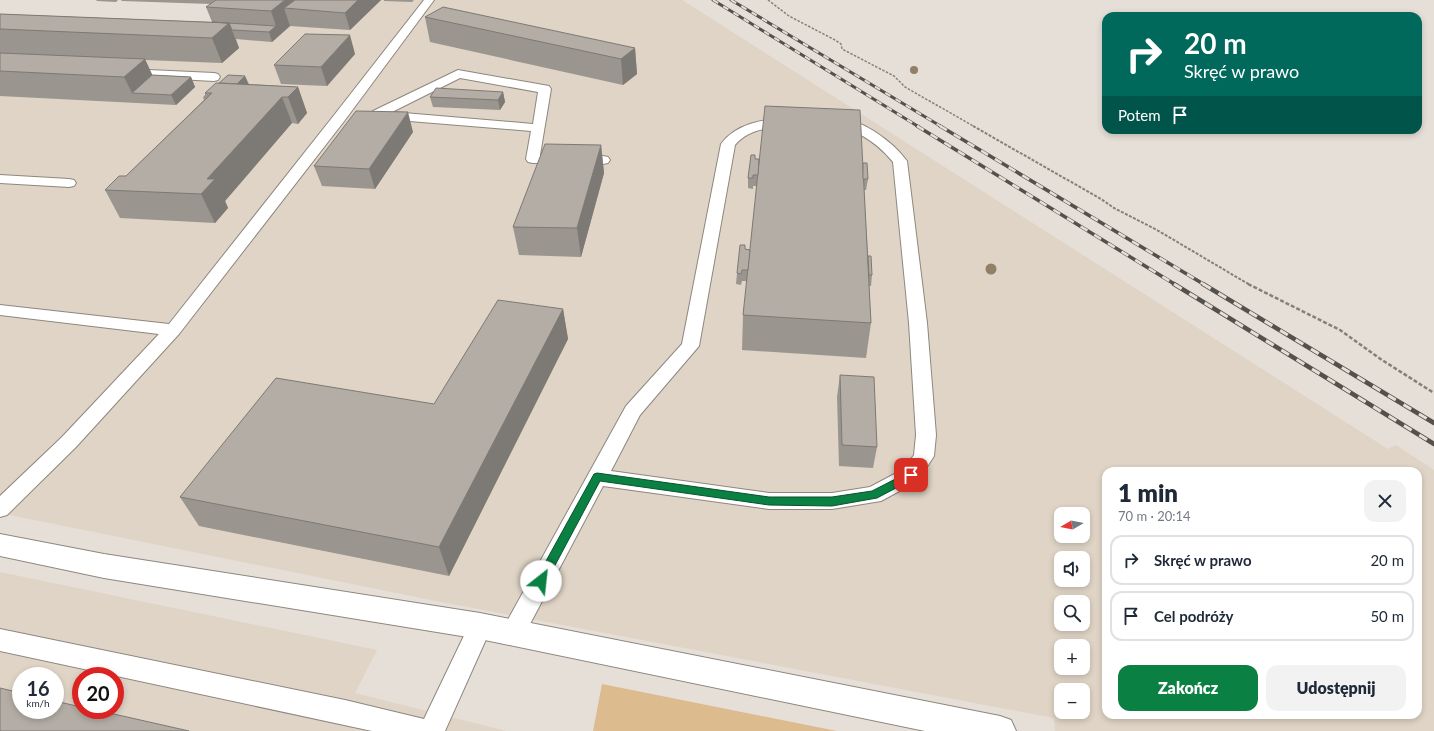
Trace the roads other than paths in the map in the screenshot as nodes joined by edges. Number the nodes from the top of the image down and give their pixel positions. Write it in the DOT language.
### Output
graph roads {
  1 [pos="429,0"];
  2 [pos="119,72"];
  3 [pos="214,77"];
  4 [pos="354,116"];
  5 [pos="340,117"];
  6 [pos="799,121"];
  7 [pos="822,121"];
  8 [pos="538,128"];
  9 [pos="603,160"];
  10 [pos="0,179"];
  11 [pos="69,183"];
  12 [pos="0,310"];
  13 [pos="173,330"];
  14 [pos="597,477"];
  15 [pos="0,510"];
  16 [pos="0,545"];
  17 [pos="480,626"];
  18 [pos="513,633"];
  19 [pos="0,640"];
  20 [pos="422,731"];
  21 [pos="432,731"];
  22 [pos="1000,731"];
  1 -- 5 [label="lane"];
  2 -- 3 [label="lane"];
  4 -- 5 [label="lane"];
  5 -- 13 [label="lane"];
  6 -- 14 [label="lane"];
  7 -- 14 [label="lane"];
  8 -- 8 [label="lane"];
  8 -- 9 [label="lane"];
  10 -- 11 [label="lane"];
  12 -- 13 [label="lane"];
  13 -- 15 [label="lane"];
  14 -- 18 [label="lane"];
  16 -- 17 [label="street"];
  17 -- 18 [label="street"];
  17 -- 21 [label="lane"];
  18 -- 22 [label="street"];
  19 -- 20 [label="lane"];
}
